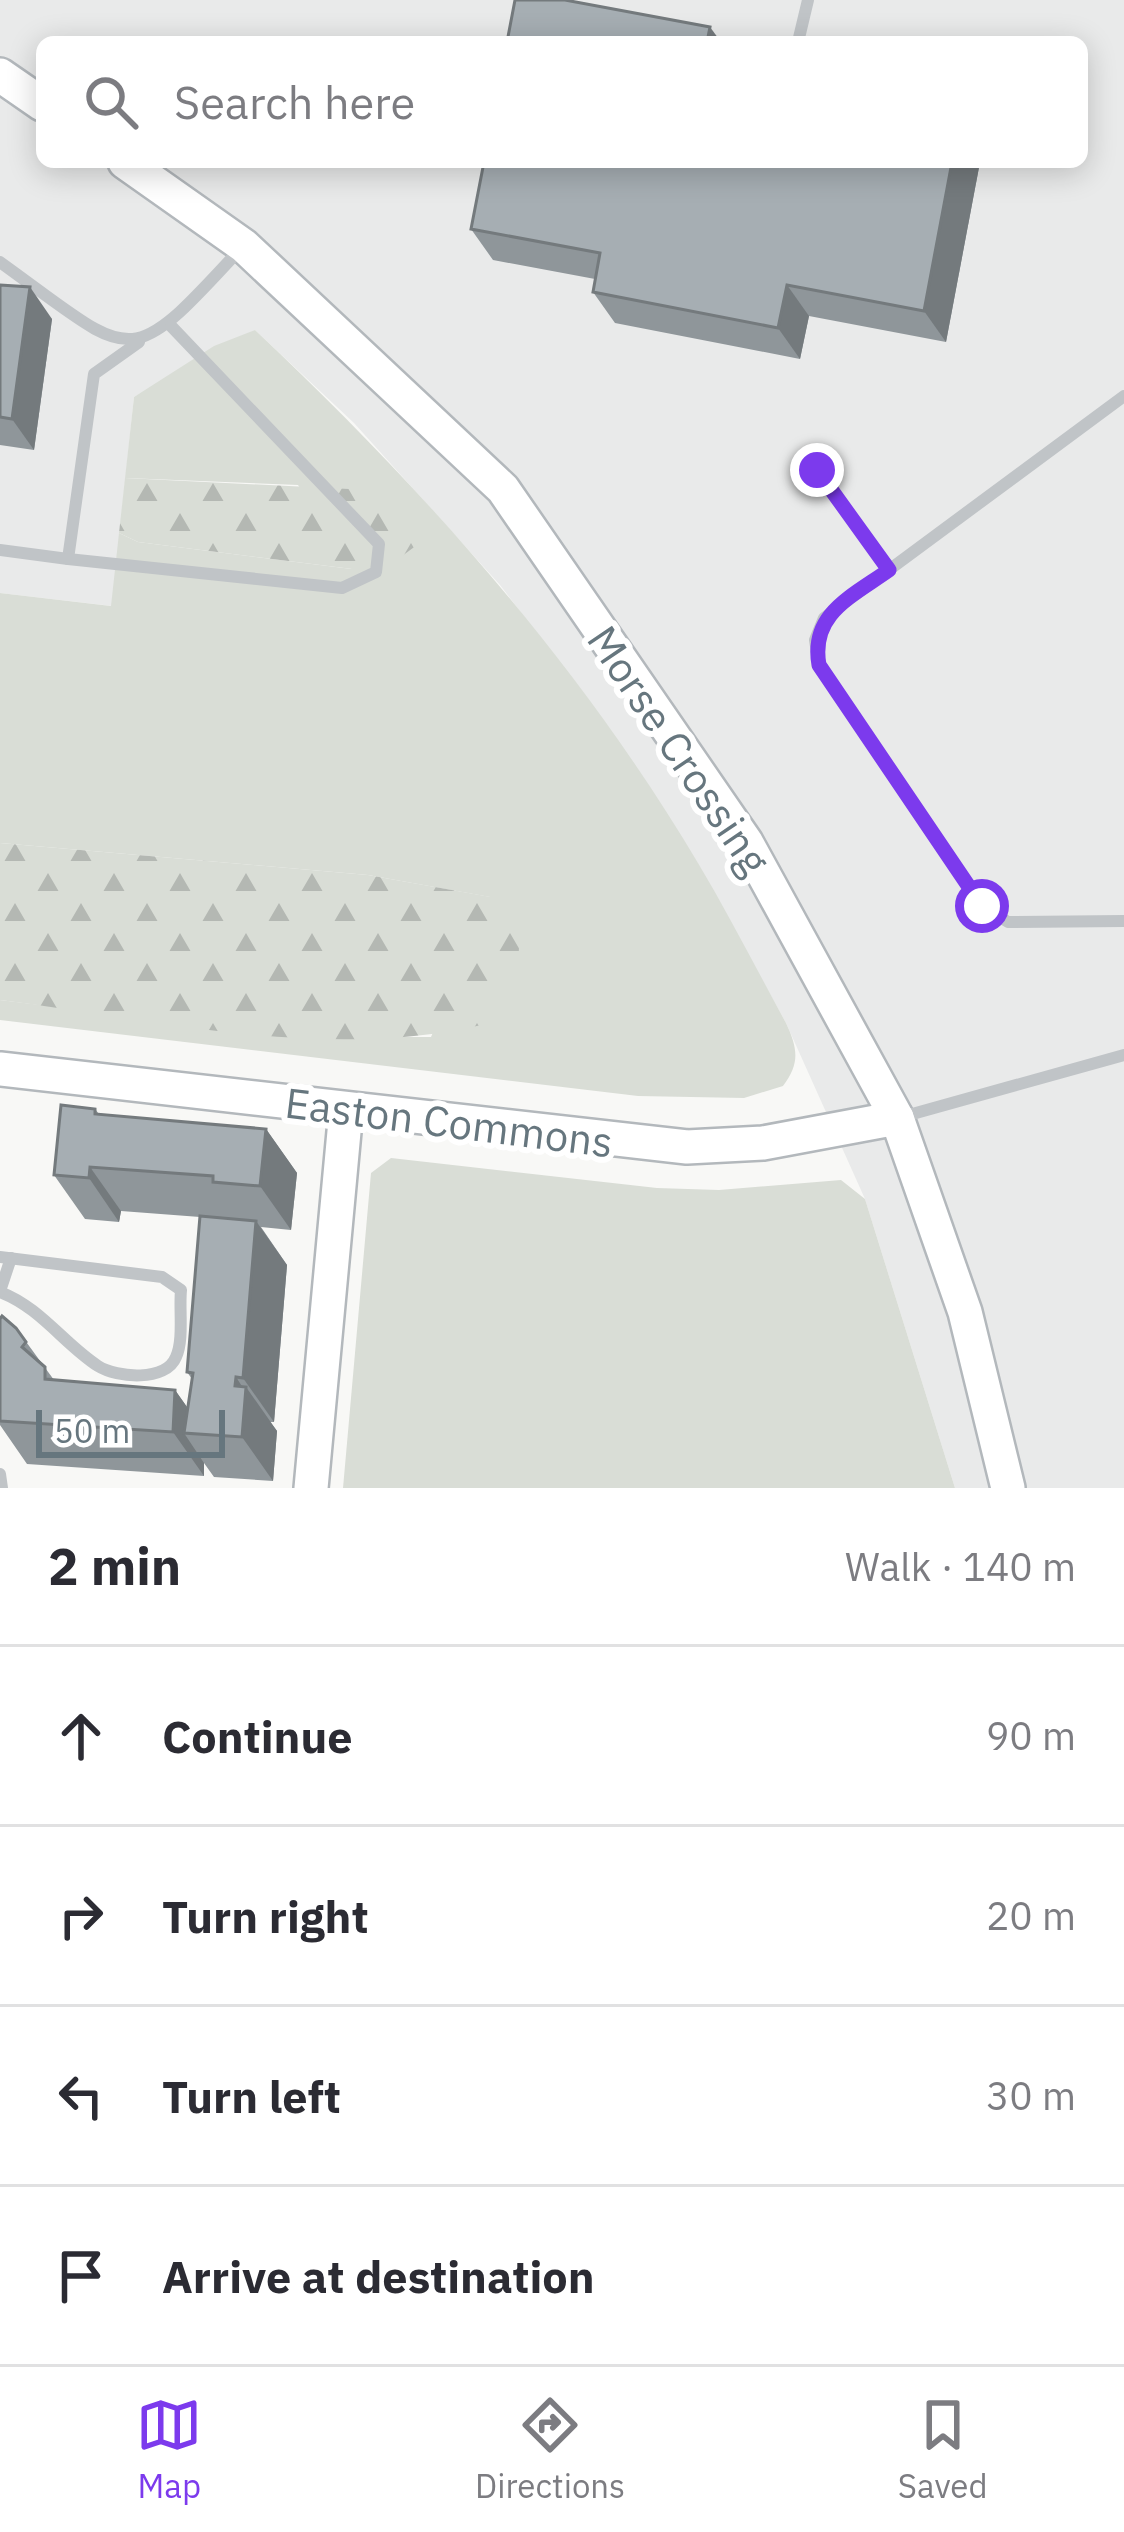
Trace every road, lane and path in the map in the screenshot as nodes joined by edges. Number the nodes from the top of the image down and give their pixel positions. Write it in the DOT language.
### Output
graph roads {
  1 [pos="808,0"];
  2 [pos="799,36"];
  3 [pos="0,75"];
  4 [pos="36,100"];
  5 [pos="134,168"];
  6 [pos="244,246"];
  7 [pos="0,262"];
  8 [pos="171,326"];
  9 [pos="139,342"];
  10 [pos="1124,396"];
  11 [pos="817,470"];
  12 [pos="0,550"];
  13 [pos="68,559"];
  14 [pos="889,570"];
  15 [pos="1124,921"];
  16 [pos="1124,1055"];
  17 [pos="0,1069"];
  18 [pos="346,1110"];
  19 [pos="897,1118"];
  20 [pos="6,1257"];
  21 [pos="0,1292"];
  22 [pos="0,1474"];
  23 [pos="2,1488"];
  24 [pos="311,1488"];
  25 [pos="1008,1488"];
  1 -- 2 [label="lane"];
  3 -- 4 [label="main road"];
  5 -- 6 [label="main road, Morse Crossing"];
  6 -- 8 [label="lane"];
  6 -- 19 [label="main road, Morse Crossing"];
  7 -- 9 [label="lane"];
  8 -- 9 [label="lane"];
  8 -- 13 [label="lane"];
  9 -- 13 [label="lane"];
  10 -- 14 [label="lane"];
  11 -- 14 [label="lane"];
  12 -- 13 [label="lane"];
  14 -- 15 [label="lane"];
  16 -- 19 [label="lane"];
  17 -- 18 [label="main road, Easton Commons"];
  18 -- 19 [label="main road, Easton Commons"];
  18 -- 24 [label="main road"];
  19 -- 25 [label="main road, Morse Crossing"];
  20 -- 21 [label="lane"];
  20 -- 21 [label="lane"];
  22 -- 23 [label="lane"];
}
